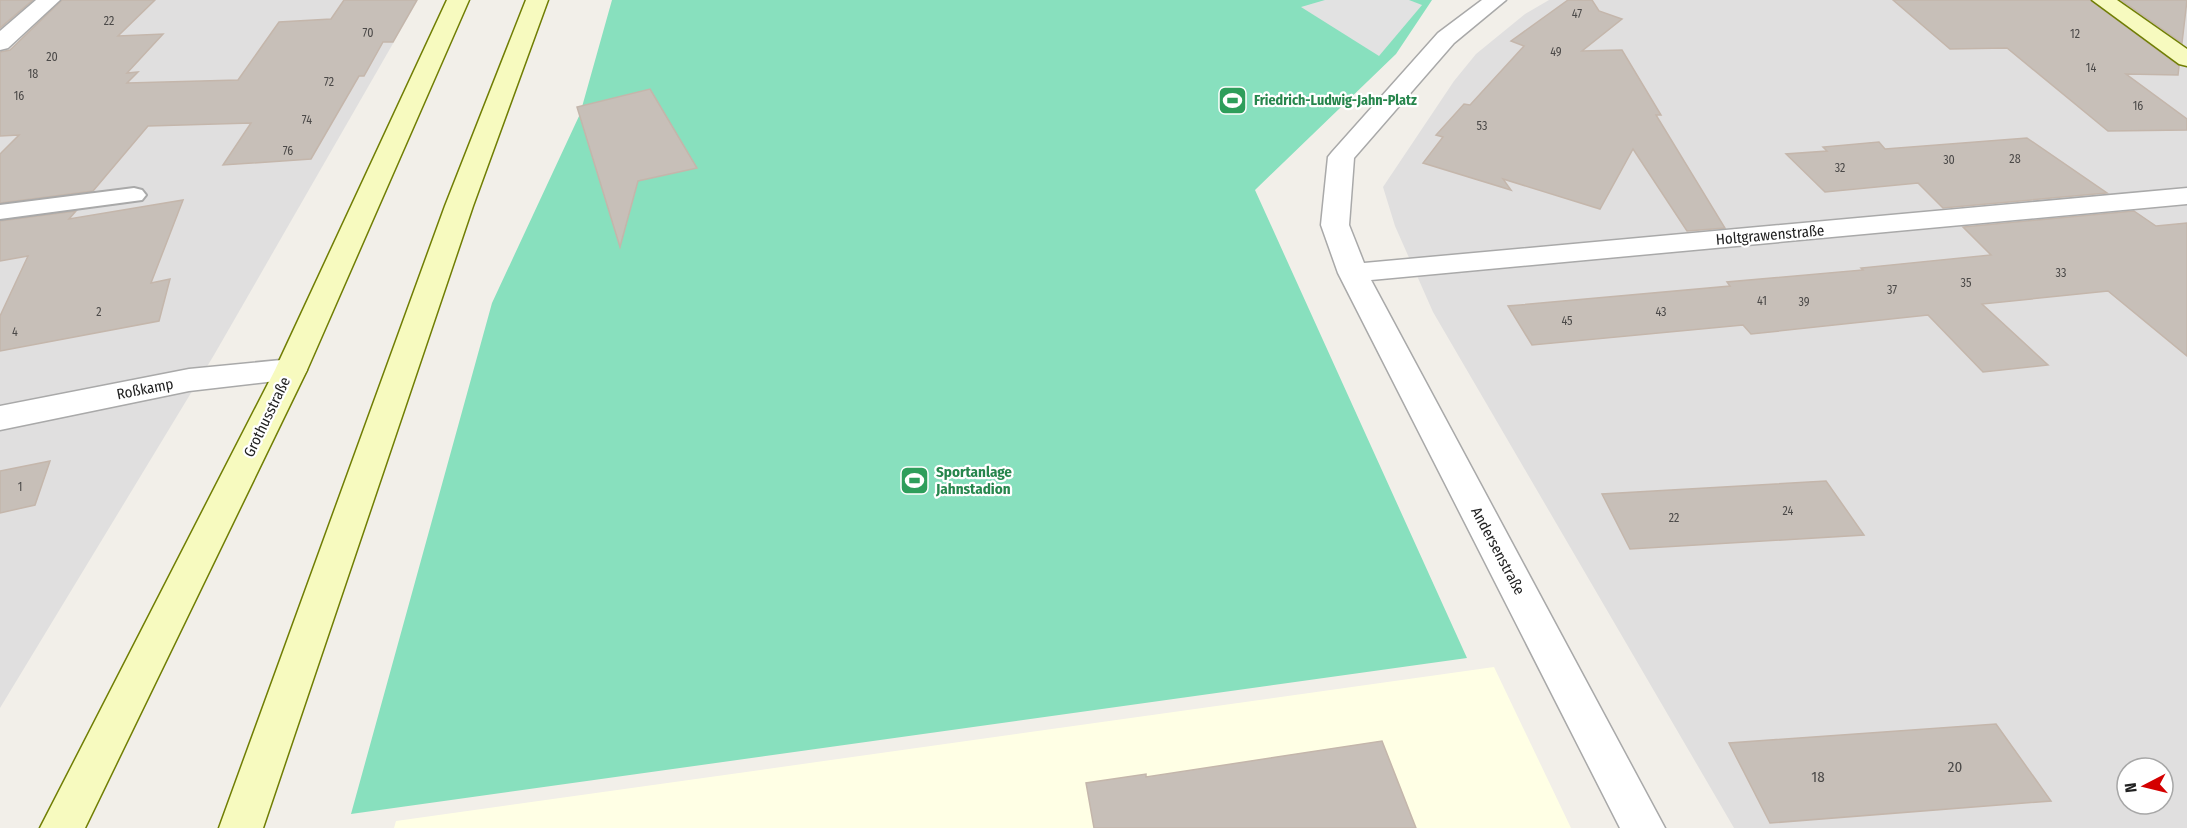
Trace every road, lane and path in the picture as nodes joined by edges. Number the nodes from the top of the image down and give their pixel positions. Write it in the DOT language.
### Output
graph roads {
  1 [pos="50,0"];
  2 [pos="458,0"];
  3 [pos="537,0"];
  4 [pos="1495,0"];
  5 [pos="2103,0"];
  6 [pos="0,43"];
  7 [pos="2187,59"];
  8 [pos="134,195"];
  9 [pos="2187,196"];
  10 [pos="0,212"];
  11 [pos="1353,273"];
  12 [pos="291,370"];
  13 [pos="0,418"];
  14 [pos="62,828"];
  15 [pos="241,828"];
  16 [pos="1643,828"];
  1 -- 6 [label="street"];
  2 -- 12 [label="main road, Grothusstraße"];
  3 -- 15 [label="main road"];
  4 -- 11 [label="street, Andersenstraße"];
  5 -- 7 [label="main road"];
  8 -- 10 [label="lane"];
  9 -- 11 [label="street, Holtgrawenstraße"];
  11 -- 16 [label="street, Andersenstraße"];
  12 -- 13 [label="street, Roßkamp"];
  12 -- 14 [label="main road, Grothusstraße"];
}
